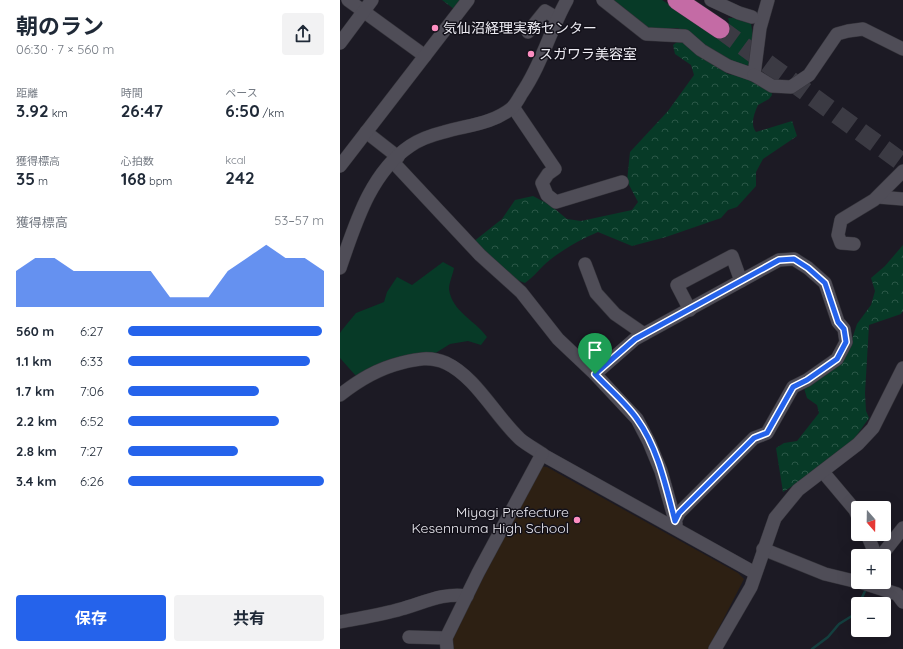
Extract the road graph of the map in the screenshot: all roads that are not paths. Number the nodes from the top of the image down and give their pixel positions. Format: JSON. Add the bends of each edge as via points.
{"nodes":[{"id":1,"x":348,"y":0,"type":"edge"},
{"id":2,"x":372,"y":0,"type":"edge"},
{"id":3,"x":468,"y":0,"type":"edge"},
{"id":4,"x":567,"y":0,"type":"edge"},
{"id":5,"x":603,"y":0,"type":"edge"},
{"id":6,"x":677,"y":0,"type":"edge"},
{"id":7,"x":711,"y":0,"type":"edge"},
{"id":8,"x":768,"y":0,"type":"edge"},
{"id":9,"x":363,"y":12,"type":"junction"},
{"id":10,"x":752,"y":17,"type":"dead end"},
{"id":11,"x":557,"y":18,"type":"junction"},
{"id":12,"x":720,"y":29,"type":"tunnel mouth"},
{"id":13,"x":528,"y":32,"type":"dead end"},
{"id":14,"x":340,"y":42,"type":"edge"},
{"id":15,"x":903,"y":49,"type":"edge"},
{"id":16,"x":425,"y":56,"type":"junction"},
{"id":17,"x":754,"y":75,"type":"junction"},
{"id":18,"x":513,"y":107,"type":"junction"},
{"id":19,"x":366,"y":132,"type":"junction"},
{"id":20,"x":395,"y":159,"type":"junction"},
{"id":21,"x":340,"y":166,"type":"edge"},
{"id":22,"x":903,"y":171,"type":"edge"},
{"id":23,"x":622,"y":182,"type":"dead end"},
{"id":24,"x":878,"y":197,"type":"junction"},
{"id":25,"x":903,"y":199,"type":"edge"},
{"id":26,"x":854,"y":244,"type":"dead end"},
{"id":27,"x":585,"y":264,"type":"dead end"},
{"id":28,"x":340,"y":268,"type":"edge"},
{"id":29,"x":741,"y":282,"type":"junction"},
{"id":30,"x":690,"y":310,"type":"junction"},
{"id":31,"x":644,"y":334,"type":"junction"},
{"id":32,"x":903,"y":368,"type":"edge"},
{"id":33,"x":595,"y":374,"type":"junction"},
{"id":34,"x":340,"y":395,"type":"edge"},
{"id":35,"x":542,"y":454,"type":"junction"},
{"id":36,"x":823,"y":472,"type":"junction"},
{"id":37,"x":851,"y":505,"type":"edge"},
{"id":38,"x":676,"y":525,"type":"junction"},
{"id":39,"x":903,"y":528,"type":"edge"},
{"id":40,"x":763,"y":549,"type":"junction"},
{"id":41,"x":886,"y":549,"type":"edge"},
{"id":42,"x":755,"y":573,"type":"junction"},
{"id":43,"x":851,"y":580,"type":"edge"},
{"id":44,"x":886,"y":589,"type":"edge"},
{"id":45,"x":468,"y":596,"type":"junction"},
{"id":46,"x":902,"y":599,"type":"edge"},
{"id":47,"x":340,"y":622,"type":"edge"},
{"id":48,"x":408,"y":637,"type":"dead end"},
{"id":49,"x":446,"y":643,"type":"edge"},
{"id":50,"x":715,"y":649,"type":"edge"}],
"edges":[{"from":1,"to":9,"type":"street"},
{"from":2,"to":9,"type":"street"},
{"from":3,"to":16,"type":"street"},
{"from":4,"to":11,"type":"street"},
{"from":5,"to":17,"type":"street","via":[[646,34],[685,36],[701,50],[728,66]]},
{"from":6,"to":12,"type":"highway"},
{"from":7,"to":10,"type":"street","via":[[739,14]]},
{"from":8,"to":17,"type":"street","via":[[760,28]]},
{"from":9,"to":14,"type":"street"},
{"from":9,"to":16,"type":"street"},
{"from":11,"to":13,"type":"street","via":[[545,11]]},
{"from":11,"to":18,"type":"street","via":[[530,82]]},
{"from":15,"to":17,"type":"street","via":[[863,29],[848,31],[837,34],[809,75],[791,87],[772,86]]},
{"from":16,"to":19,"type":"street"},
{"from":18,"to":20,"type":"street","via":[[496,119],[424,138]]},
{"from":18,"to":23,"type":"street","via":[[555,169],[542,183],[547,195],[556,202]]},
{"from":19,"to":20,"type":"street"},
{"from":19,"to":21,"type":"street"},
{"from":20,"to":28,"type":"street","via":[[371,191],[353,230]]},
{"from":20,"to":33,"type":"street","via":[[480,255],[521,292],[558,339]]},
{"from":22,"to":24,"type":"street"},
{"from":24,"to":25,"type":"street"},
{"from":24,"to":26,"type":"street","via":[[841,220],[838,235],[841,243]]},
{"from":27,"to":31,"type":"street","via":[[596,293],[615,314]]},
{"from":29,"to":30,"type":"street"},
{"from":29,"to":30,"type":"street","via":[[732,256],[677,284]]},
{"from":29,"to":38,"type":"street","via":[[779,260],[794,259],[825,283],[838,322],[844,329],[846,342],[837,359],[793,387],[767,433],[754,438],[679,513]]},
{"from":30,"to":31,"type":"street"},
{"from":31,"to":33,"type":"street"},
{"from":32,"to":36,"type":"street","via":[[873,428],[858,444]]},
{"from":33,"to":38,"type":"street","via":[[637,419],[650,442]]},
{"from":34,"to":35,"type":"street","via":[[375,371],[393,365],[423,358],[446,363],[466,378],[520,439]]},
{"from":35,"to":38,"type":"street"},
{"from":35,"to":45,"type":"street"},
{"from":36,"to":37,"type":"street"},
{"from":36,"to":40,"type":"street","via":[[798,490],[775,518]]},
{"from":38,"to":42,"type":"street"},
{"from":39,"to":41,"type":"street"},
{"from":40,"to":42,"type":"street"},
{"from":40,"to":43,"type":"street","via":[[825,574]]},
{"from":42,"to":50,"type":"street","via":[[751,587]]},
{"from":44,"to":46,"type":"street"},
{"from":45,"to":47,"type":"street","via":[[457,594],[427,600],[403,609]]},
{"from":45,"to":49,"type":"street"},
{"from":48,"to":49,"type":"street"}]}
